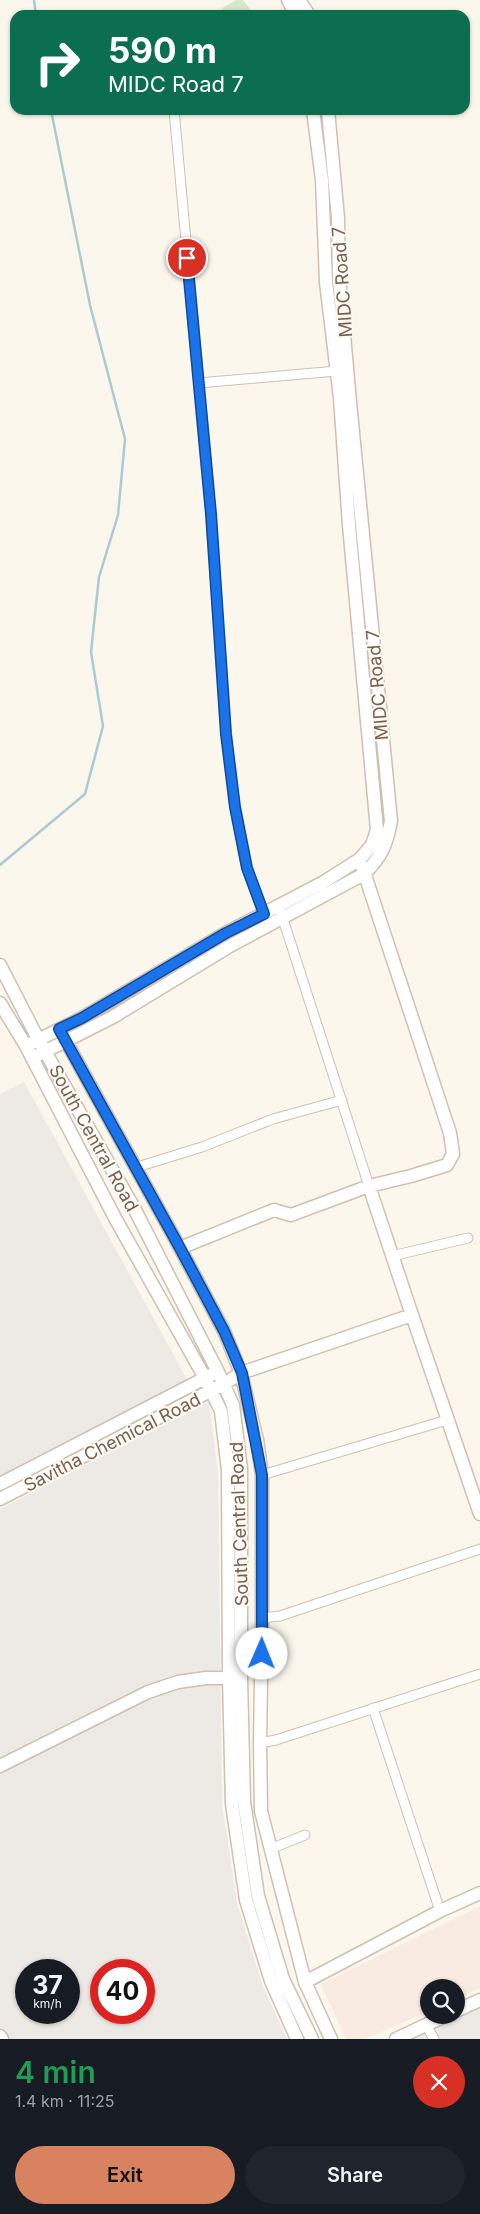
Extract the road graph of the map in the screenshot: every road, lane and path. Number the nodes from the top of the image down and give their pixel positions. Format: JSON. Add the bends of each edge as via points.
{"nodes":[{"id":1,"x":174,"y":115,"type":"edge"},
{"id":2,"x":314,"y":115,"type":"edge"},
{"id":3,"x":328,"y":115,"type":"edge"},
{"id":4,"x":340,"y":278,"type":"junction"},
{"id":5,"x":326,"y":282,"type":"junction"},
{"id":6,"x":337,"y":371,"type":"junction"},
{"id":7,"x":199,"y":383,"type":"junction"},
{"id":8,"x":355,"y":524,"type":"junction"},
{"id":9,"x":378,"y":770,"type":"junction"},
{"id":10,"x":360,"y":859,"type":"junction"},
{"id":11,"x":364,"y":874,"type":"junction"},
{"id":12,"x":280,"y":912,"type":"junction"},
{"id":13,"x":264,"y":914,"type":"junction"},
{"id":14,"x":0,"y":966,"type":"edge"},
{"id":15,"x":0,"y":1003,"type":"edge"},
{"id":16,"x":59,"y":1029,"type":"junction"},
{"id":17,"x":38,"y":1039,"type":"junction"},
{"id":18,"x":66,"y":1041,"type":"junction"},
{"id":19,"x":26,"y":1046,"type":"junction"},
{"id":20,"x":45,"y":1051,"type":"junction"},
{"id":21,"x":32,"y":1058,"type":"junction"},
{"id":22,"x":342,"y":1100,"type":"junction"},
{"id":23,"x":137,"y":1167,"type":"junction"},
{"id":24,"x":369,"y":1186,"type":"junction"},
{"id":25,"x":468,"y":1238,"type":"dead end"},
{"id":26,"x":180,"y":1248,"type":"junction"},
{"id":27,"x":392,"y":1256,"type":"junction"},
{"id":28,"x":412,"y":1314,"type":"junction"},
{"id":29,"x":218,"y":1372,"type":"junction"},
{"id":30,"x":242,"y":1373,"type":"junction"},
{"id":31,"x":206,"y":1378,"type":"junction"},
{"id":32,"x":224,"y":1384,"type":"junction"},
{"id":33,"x":212,"y":1390,"type":"junction"},
{"id":34,"x":447,"y":1420,"type":"junction"},
{"id":35,"x":262,"y":1475,"type":"junction"},
{"id":36,"x":0,"y":1484,"type":"edge"},
{"id":37,"x":0,"y":1499,"type":"edge"},
{"id":38,"x":480,"y":1514,"type":"edge"},
{"id":39,"x":480,"y":1549,"type":"edge"},
{"id":40,"x":262,"y":1618,"type":"junction"},
{"id":41,"x":480,"y":1674,"type":"edge"},
{"id":42,"x":235,"y":1678,"type":"junction"},
{"id":43,"x":373,"y":1708,"type":"junction"},
{"id":44,"x":260,"y":1742,"type":"junction"},
{"id":45,"x":0,"y":1766,"type":"edge"},
{"id":46,"x":305,"y":1835,"type":"dead end"},
{"id":47,"x":270,"y":1849,"type":"junction"},
{"id":48,"x":480,"y":1893,"type":"edge"},
{"id":49,"x":440,"y":1911,"type":"junction"},
{"id":50,"x":305,"y":1982,"type":"junction"},
{"id":51,"x":480,"y":2000,"type":"edge"},
{"id":52,"x":465,"y":2007,"type":"edge"},
{"id":53,"x":426,"y":2025,"type":"joint"},
{"id":54,"x":297,"y":2039,"type":"edge"},
{"id":55,"x":312,"y":2039,"type":"edge"},
{"id":56,"x":331,"y":2039,"type":"edge"},
{"id":57,"x":396,"y":2039,"type":"edge"},
{"id":58,"x":434,"y":2039,"type":"edge"}],
"edges":[{"from":1,"to":7,"type":"street"},
{"from":2,"to":5,"type":"street","name":"MIDC Road 7","via":[[322,180]]},
{"from":3,"to":4,"type":"street","name":"MIDC Road 7"},
{"from":4,"to":5,"type":"street"},
{"from":4,"to":8,"type":"street","name":"MIDC Road 7"},
{"from":5,"to":6,"type":"street","name":"MIDC Road 7"},
{"from":6,"to":7,"type":"street"},
{"from":6,"to":8,"type":"street","name":"MIDC Road 7"},
{"from":7,"to":13,"type":"street","via":[[226,734],[247,868]]},
{"from":8,"to":9,"type":"street","name":"MIDC Road 7"},
{"from":9,"to":10,"type":"street","name":"MIDC Road 7","via":[[377,830],[372,845]]},
{"from":9,"to":11,"type":"street","name":"MIDC Road 7","via":[[391,822],[385,848]]},
{"from":10,"to":11,"type":"street"},
{"from":10,"to":12,"type":"street","name":"MIDC Road 7"},
{"from":11,"to":12,"type":"street","name":"MIDC Road 7"},
{"from":11,"to":24,"type":"street","via":[[450,1132],[453,1154],[447,1165]]},
{"from":12,"to":13,"type":"street","name":"MIDC Road 7"},
{"from":12,"to":18,"type":"street","name":"MIDC Road 7","via":[[113,1018]]},
{"from":12,"to":22,"type":"street"},
{"from":13,"to":16,"type":"street","name":"MIDC Road 7"},
{"from":14,"to":17,"type":"street","name":"South Central Road"},
{"from":15,"to":19,"type":"street","name":"South Central Road"},
{"from":16,"to":17,"type":"street","name":"MIDC Road 7"},
{"from":16,"to":18,"type":"street"},
{"from":17,"to":19,"type":"street","name":"MIDC Road 7"},
{"from":17,"to":20,"type":"street","name":"South Central Road"},
{"from":18,"to":20,"type":"street","name":"MIDC Road 7"},
{"from":18,"to":23,"type":"street"},
{"from":19,"to":21,"type":"street","name":"South Central Road"},
{"from":20,"to":21,"type":"street","name":"MIDC Road 7"},
{"from":20,"to":29,"type":"street","name":"South Central Road","via":[[134,1208]]},
{"from":21,"to":31,"type":"street","name":"South Central Road","via":[[115,1218]]},
{"from":22,"to":23,"type":"street","via":[[273,1119],[202,1147]]},
{"from":22,"to":24,"type":"street"},
{"from":23,"to":26,"type":"street"},
{"from":24,"to":26,"type":"street","via":[[291,1215],[274,1210]]},
{"from":24,"to":27,"type":"street"},
{"from":25,"to":27,"type":"street"},
{"from":26,"to":30,"type":"street","via":[[224,1331]]},
{"from":27,"to":28,"type":"street"},
{"from":28,"to":30,"type":"street","name":"Savitha Chemical Road"},
{"from":28,"to":34,"type":"street"},
{"from":29,"to":31,"type":"street","name":"Savitha Chemical Road"},
{"from":29,"to":32,"type":"street","name":"South Central Road"},
{"from":30,"to":32,"type":"street","name":"Savitha Chemical Road"},
{"from":30,"to":35,"type":"street"},
{"from":31,"to":33,"type":"street","name":"South Central Road"},
{"from":31,"to":36,"type":"street","name":"Savitha Chemical Road"},
{"from":32,"to":33,"type":"street","name":"Savitha Chemical Road"},
{"from":32,"to":42,"type":"street","name":"South Central Road","via":[[232,1405],[241,1470]]},
{"from":33,"to":37,"type":"street","name":"Savitha Chemical Road"},
{"from":33,"to":42,"type":"street","name":"South Central Road","via":[[221,1411],[228,1470]]},
{"from":34,"to":35,"type":"street"},
{"from":34,"to":38,"type":"street"},
{"from":35,"to":40,"type":"street"},
{"from":39,"to":40,"type":"street","via":[[280,1616]]},
{"from":40,"to":44,"type":"street"},
{"from":41,"to":43,"type":"street"},
{"from":42,"to":45,"type":"street","via":[[178,1682],[148,1692]]},
{"from":42,"to":54,"type":"street","name":"South Central Road","via":[[232,1804],[246,1900],[271,1982]]},
{"from":42,"to":55,"type":"street","name":"South Central Road","via":[[244,1801],[258,1896],[283,1979]]},
{"from":43,"to":44,"type":"street","via":[[276,1740]]},
{"from":43,"to":49,"type":"street"},
{"from":44,"to":47,"type":"street","via":[[262,1811]]},
{"from":46,"to":47,"type":"street"},
{"from":47,"to":50,"type":"street"},
{"from":48,"to":49,"type":"street"},
{"from":49,"to":50,"type":"street"},
{"from":50,"to":56,"type":"street"},
{"from":51,"to":52,"type":"street"},
{"from":53,"to":57,"type":"street"},
{"from":53,"to":58,"type":"street"}]}
